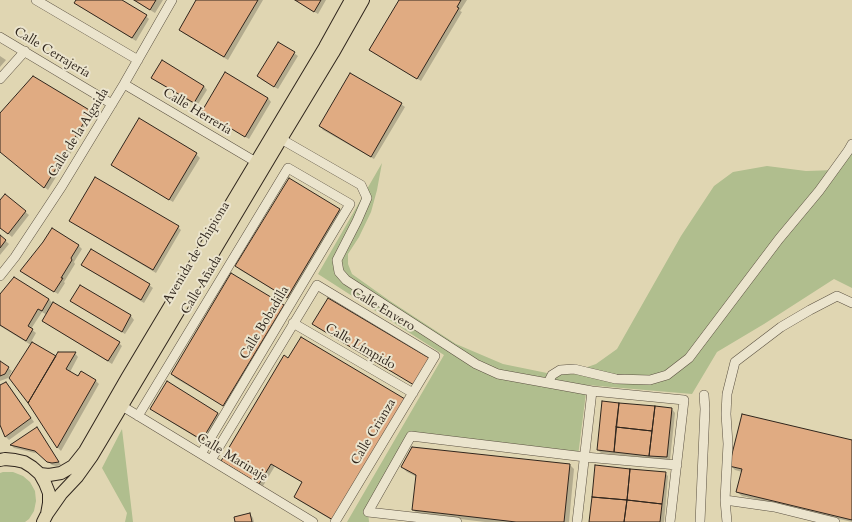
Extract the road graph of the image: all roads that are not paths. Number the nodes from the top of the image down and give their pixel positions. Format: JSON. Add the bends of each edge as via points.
{"nodes":[{"id":1,"x":36,"y":0,"type":"edge"},
{"id":2,"x":172,"y":0,"type":"edge"},
{"id":3,"x":351,"y":0,"type":"edge"},
{"id":4,"x":363,"y":0,"type":"edge"},
{"id":5,"x":0,"y":37,"type":"edge"},
{"id":6,"x":25,"y":51,"type":"junction"},
{"id":7,"x":138,"y":60,"type":"junction"},
{"id":8,"x":0,"y":80,"type":"edge"},
{"id":9,"x":124,"y":84,"type":"junction"},
{"id":10,"x":112,"y":104,"type":"junction"},
{"id":11,"x":281,"y":139,"type":"junction"},
{"id":12,"x":852,"y":144,"type":"edge"},
{"id":13,"x":256,"y":162,"type":"junction"},
{"id":14,"x":288,"y":168,"type":"joint"},
{"id":15,"x":0,"y":276,"type":"edge"},
{"id":16,"x":317,"y":285,"type":"joint"},
{"id":17,"x":852,"y":303,"type":"edge"},
{"id":18,"x":293,"y":323,"type":"junction"},
{"id":19,"x":435,"y":356,"type":"joint"},
{"id":20,"x":548,"y":383,"type":"junction"},
{"id":21,"x":592,"y":391,"type":"junction"},
{"id":22,"x":413,"y":393,"type":"junction"},
{"id":23,"x":704,"y":395,"type":"dead end"},
{"id":24,"x":122,"y":406,"type":"junction"},
{"id":25,"x":138,"y":416,"type":"junction"},
{"id":26,"x":0,"y":453,"type":"edge"},
{"id":27,"x":202,"y":454,"type":"junction"},
{"id":28,"x":585,"y":457,"type":"junction"},
{"id":29,"x":0,"y":460,"type":"edge"},
{"id":30,"x":15,"y":460,"type":"junction"},
{"id":31,"x":211,"y":460,"type":"junction"},
{"id":32,"x":677,"y":465,"type":"junction"},
{"id":33,"x":40,"y":474,"type":"junction"},
{"id":34,"x":725,"y":500,"type":"junction"},
{"id":35,"x":45,"y":518,"type":"edge"},
{"id":36,"x":313,"y":522,"type":"edge"},
{"id":37,"x":335,"y":522,"type":"edge"},
{"id":38,"x":457,"y":522,"type":"edge"},
{"id":39,"x":577,"y":522,"type":"edge"},
{"id":40,"x":670,"y":522,"type":"edge"},
{"id":41,"x":700,"y":522,"type":"edge"},
{"id":42,"x":727,"y":522,"type":"edge"},
{"id":43,"x":835,"y":522,"type":"edge"}],
"edges":[{"from":1,"to":7,"type":"street"},
{"from":2,"to":7,"type":"street","name":"Calle de la Algaida"},
{"from":3,"to":13,"type":"main road","name":"Avenida de Chipiona"},
{"from":4,"to":11,"type":"main road","name":"Avenida de Chipiona"},
{"from":5,"to":6,"type":"street","name":"Calle Cerrajería"},
{"from":6,"to":8,"type":"street"},
{"from":6,"to":10,"type":"street","name":"Calle Cerrajería"},
{"from":7,"to":9,"type":"street","name":"Calle de la Algaida"},
{"from":9,"to":10,"type":"street","name":"Calle de la Algaida"},
{"from":9,"to":13,"type":"street","name":"Calle Herrería"},
{"from":10,"to":15,"type":"street","name":"Calle de la Algaida","via":[[53,199]]},
{"from":11,"to":20,"type":"street","via":[[361,186],[367,198],[337,260],[339,272],[346,280],[476,364],[498,374]]},
{"from":11,"to":24,"type":"main road","name":"Avenida de Chipiona"},
{"from":12,"to":20,"type":"street","via":[[689,358],[667,375],[650,380],[616,378],[574,369],[560,370],[552,375]]},
{"from":13,"to":33,"type":"main road","name":"Avenida de Chipiona","via":[[85,451],[73,466],[61,473]]},
{"from":14,"to":25,"type":"street","name":"Calle Añada"},
{"from":14,"to":27,"type":"street","name":"Calle Bobadilla","via":[[350,204]]},
{"from":16,"to":18,"type":"street","name":"Calle Bobadilla"},
{"from":16,"to":19,"type":"street","name":"Calle Envero"},
{"from":17,"to":34,"type":"street","via":[[837,296],[781,327],[735,362],[727,394]]},
{"from":18,"to":22,"type":"street","name":"Calle Límpido"},
{"from":18,"to":31,"type":"street","name":"Calle Bobadilla"},
{"from":19,"to":22,"type":"street","name":"Calle Crianza"},
{"from":20,"to":21,"type":"street"},
{"from":21,"to":28,"type":"street"},
{"from":21,"to":32,"type":"street","via":[[684,400]]},
{"from":22,"to":37,"type":"street","name":"Calle Crianza"},
{"from":23,"to":41,"type":"street","via":[[706,409]]},
{"from":24,"to":25,"type":"street","name":"Calle Marinaje"},
{"from":24,"to":35,"type":"main road","name":"Avenida de Chipiona","via":[[92,456]]},
{"from":25,"to":27,"type":"street","name":"Calle Marinaje"},
{"from":26,"to":30,"type":"street"},
{"from":27,"to":31,"type":"street","name":"Calle Marinaje"},
{"from":28,"to":32,"type":"street"},
{"from":28,"to":38,"type":"street","via":[[411,436],[368,512]]},
{"from":28,"to":39,"type":"street"},
{"from":29,"to":30,"type":"main road"},
{"from":30,"to":33,"type":"main road","via":[[24,462]]},
{"from":31,"to":36,"type":"street","name":"Calle Marinaje"},
{"from":32,"to":40,"type":"street"},
{"from":33,"to":35,"type":"main road","via":[[49,493]]},
{"from":34,"to":42,"type":"street"},
{"from":34,"to":43,"type":"street","via":[[774,507]]}]}
